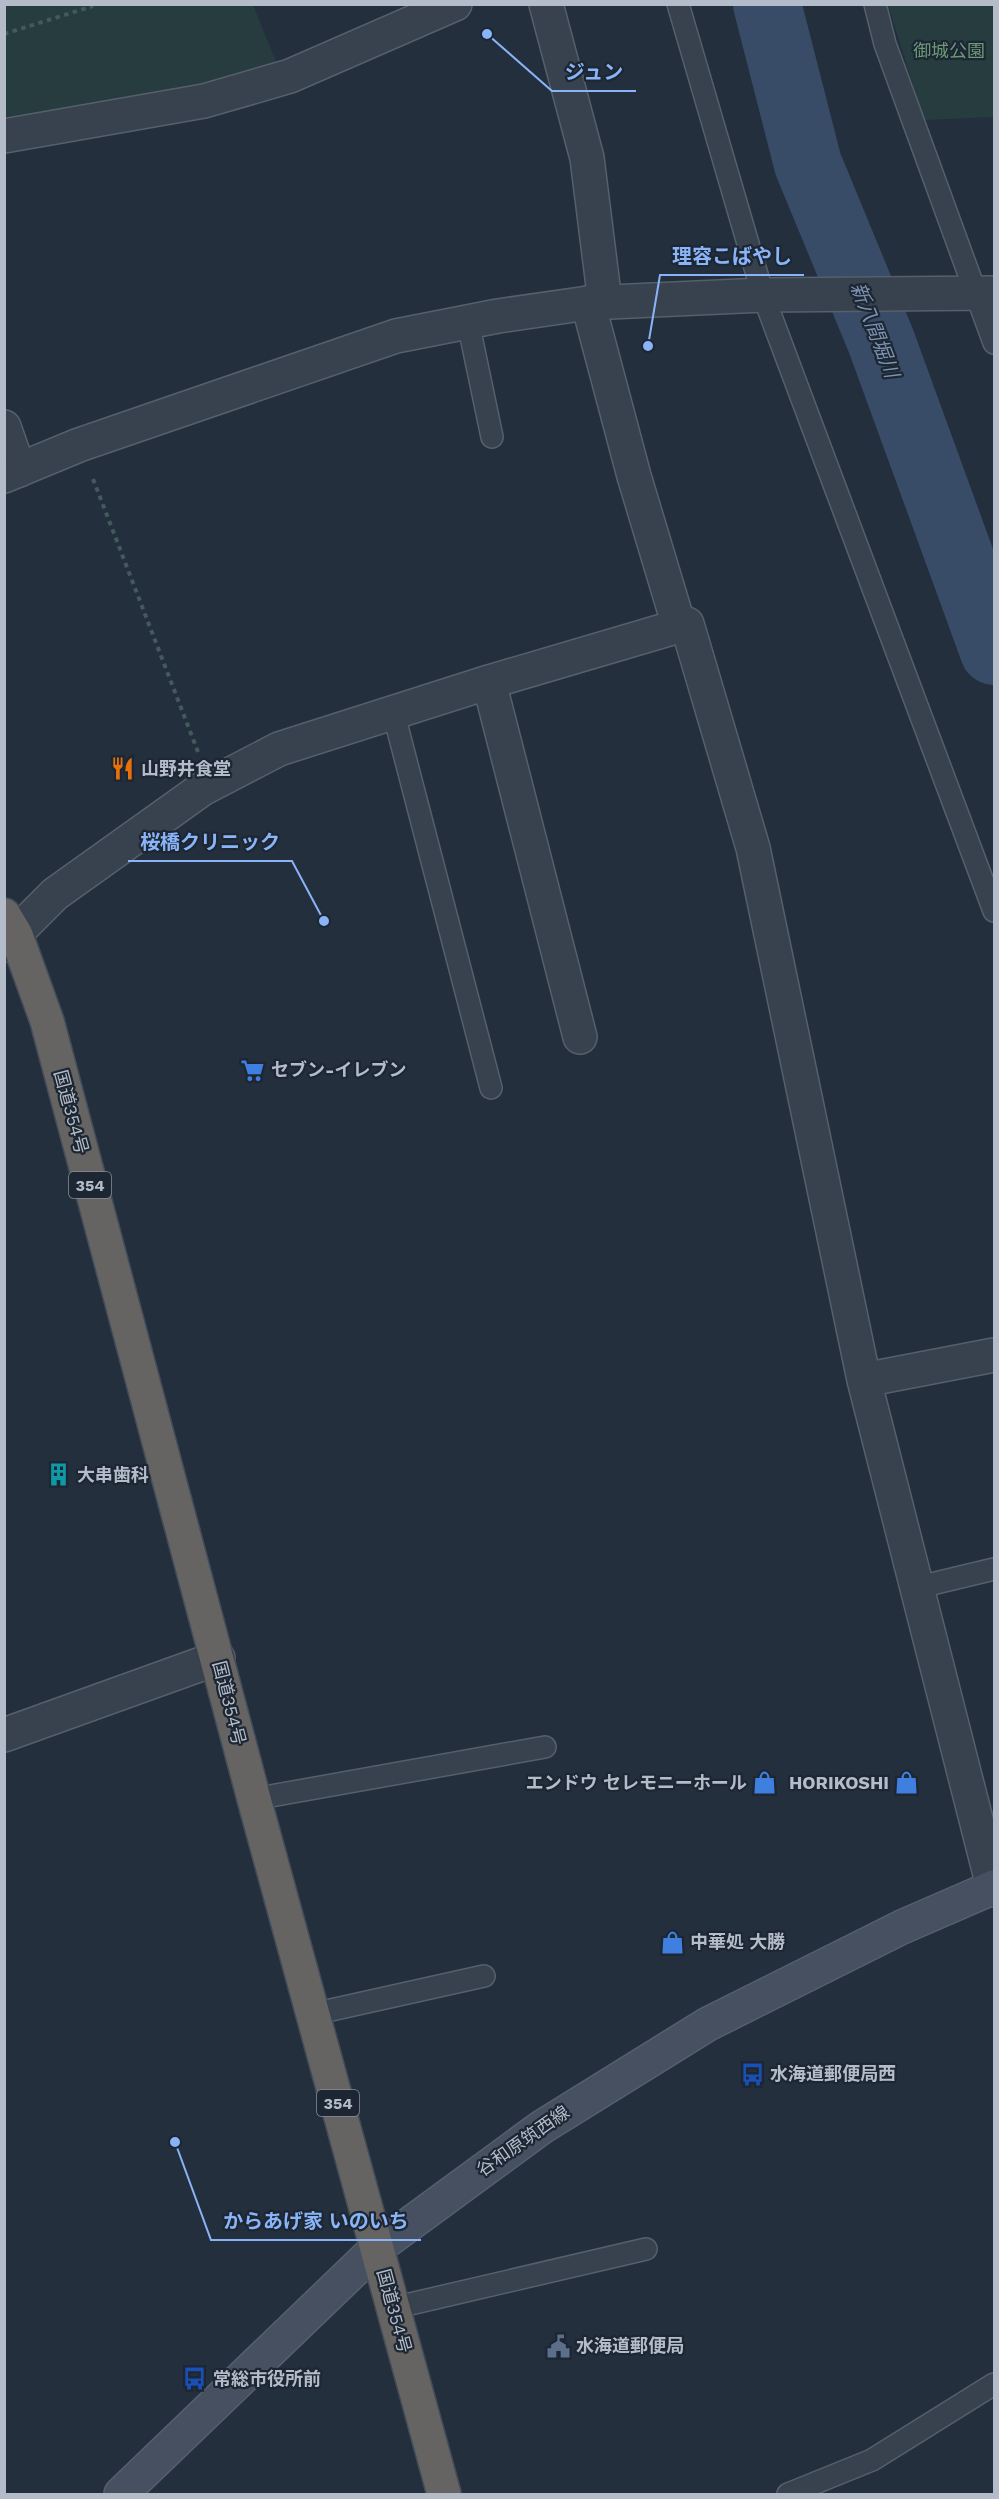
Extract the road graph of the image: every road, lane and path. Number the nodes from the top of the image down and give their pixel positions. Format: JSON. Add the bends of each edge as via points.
{"nodes":[{"id":1,"x":455,"y":4,"type":"edge"},
{"id":2,"x":546,"y":4,"type":"edge"},
{"id":3,"x":678,"y":4,"type":"edge"},
{"id":4,"x":875,"y":4,"type":"edge"},
{"id":5,"x":93,"y":6,"type":"edge"},
{"id":6,"x":4,"y":34,"type":"edge"},
{"id":7,"x":4,"y":136,"type":"edge"},
{"id":8,"x":980,"y":293,"type":"edge"},
{"id":9,"x":769,"y":295,"type":"junction"},
{"id":10,"x":597,"y":302,"type":"junction"},
{"id":11,"x":468,"y":322,"type":"junction"},
{"id":12,"x":994,"y":343,"type":"edge"},
{"id":13,"x":4,"y":428,"type":"edge"},
{"id":14,"x":492,"y":437,"type":"dead end"},
{"id":15,"x":80,"y":445,"type":"junction"},
{"id":16,"x":12,"y":473,"type":"edge"},
{"id":17,"x":680,"y":626,"type":"junction"},
{"id":18,"x":489,"y":682,"type":"junction"},
{"id":19,"x":393,"y":711,"type":"junction"},
{"id":20,"x":211,"y":784,"type":"junction"},
{"id":21,"x":994,"y":911,"type":"edge"},
{"id":22,"x":8,"y":932,"type":"edge"},
{"id":23,"x":580,"y":1037,"type":"dead end"},
{"id":24,"x":491,"y":1088,"type":"dead end"},
{"id":25,"x":994,"y":1355,"type":"edge"},
{"id":26,"x":864,"y":1380,"type":"junction"},
{"id":27,"x":994,"y":1569,"type":"edge"},
{"id":28,"x":915,"y":1588,"type":"junction"},
{"id":29,"x":218,"y":1658,"type":"junction"},
{"id":30,"x":4,"y":1735,"type":"edge"},
{"id":31,"x":545,"y":1748,"type":"dead end"},
{"id":32,"x":254,"y":1799,"type":"junction"},
{"id":33,"x":994,"y":1888,"type":"edge"},
{"id":34,"x":484,"y":1976,"type":"dead end"},
{"id":35,"x":313,"y":2014,"type":"junction"},
{"id":36,"x":377,"y":2248,"type":"junction"},
{"id":37,"x":646,"y":2249,"type":"dead end"},
{"id":38,"x":393,"y":2308,"type":"junction"},
{"id":39,"x":994,"y":2384,"type":"edge"},
{"id":40,"x":121,"y":2494,"type":"edge"},
{"id":41,"x":444,"y":2494,"type":"edge"},
{"id":42,"x":788,"y":2494,"type":"edge"}],
"edges":[{"from":1,"to":7,"type":"street","via":[[290,76],[204,101]]},
{"from":2,"to":10,"type":"street","via":[[587,158]]},
{"from":3,"to":9,"type":"lane"},
{"from":4,"to":8,"type":"lane","via":[[885,44]]},
{"from":5,"to":6,"type":"path"},
{"from":8,"to":9,"type":"street"},
{"from":8,"to":12,"type":"lane"},
{"from":9,"to":10,"type":"street"},
{"from":9,"to":21,"type":"lane"},
{"from":10,"to":11,"type":"street"},
{"from":10,"to":17,"type":"street","via":[[634,476]]},
{"from":11,"to":14,"type":"lane"},
{"from":11,"to":15,"type":"street","via":[[396,336]]},
{"from":13,"to":16,"type":"street"},
{"from":15,"to":16,"type":"street"},
{"from":15,"to":20,"type":"path"},
{"from":17,"to":18,"type":"street"},
{"from":17,"to":26,"type":"street","via":[[687,624],[753,848]]},
{"from":18,"to":19,"type":"street"},
{"from":18,"to":23,"type":"street"},
{"from":19,"to":20,"type":"street","via":[[279,749]]},
{"from":19,"to":24,"type":"lane"},
{"from":20,"to":22,"type":"street","via":[[55,894]]},
{"from":22,"to":29,"type":"highway","name":"国道354号","number":"354","via":[[47,1021]]},
{"from":25,"to":26,"type":"street"},
{"from":26,"to":28,"type":"street"},
{"from":27,"to":28,"type":"lane"},
{"from":28,"to":33,"type":"street"},
{"from":29,"to":30,"type":"street"},
{"from":29,"to":32,"type":"highway","name":"国道354号","number":"354"},
{"from":31,"to":32,"type":"lane"},
{"from":32,"to":35,"type":"highway","name":"国道354号","number":"354"},
{"from":33,"to":36,"type":"main road","name":"谷和原筑西線","via":[[902,1927],[708,2024],[542,2127]]},
{"from":34,"to":35,"type":"lane"},
{"from":35,"to":36,"type":"highway","name":"国道354号","number":"354"},
{"from":36,"to":38,"type":"highway","name":"国道354号","number":"354"},
{"from":36,"to":40,"type":"main road","name":"谷和原筑西線"},
{"from":37,"to":38,"type":"lane"},
{"from":38,"to":41,"type":"highway","name":"国道354号","number":"354"},
{"from":39,"to":42,"type":"lane","via":[[872,2460]]}]}
